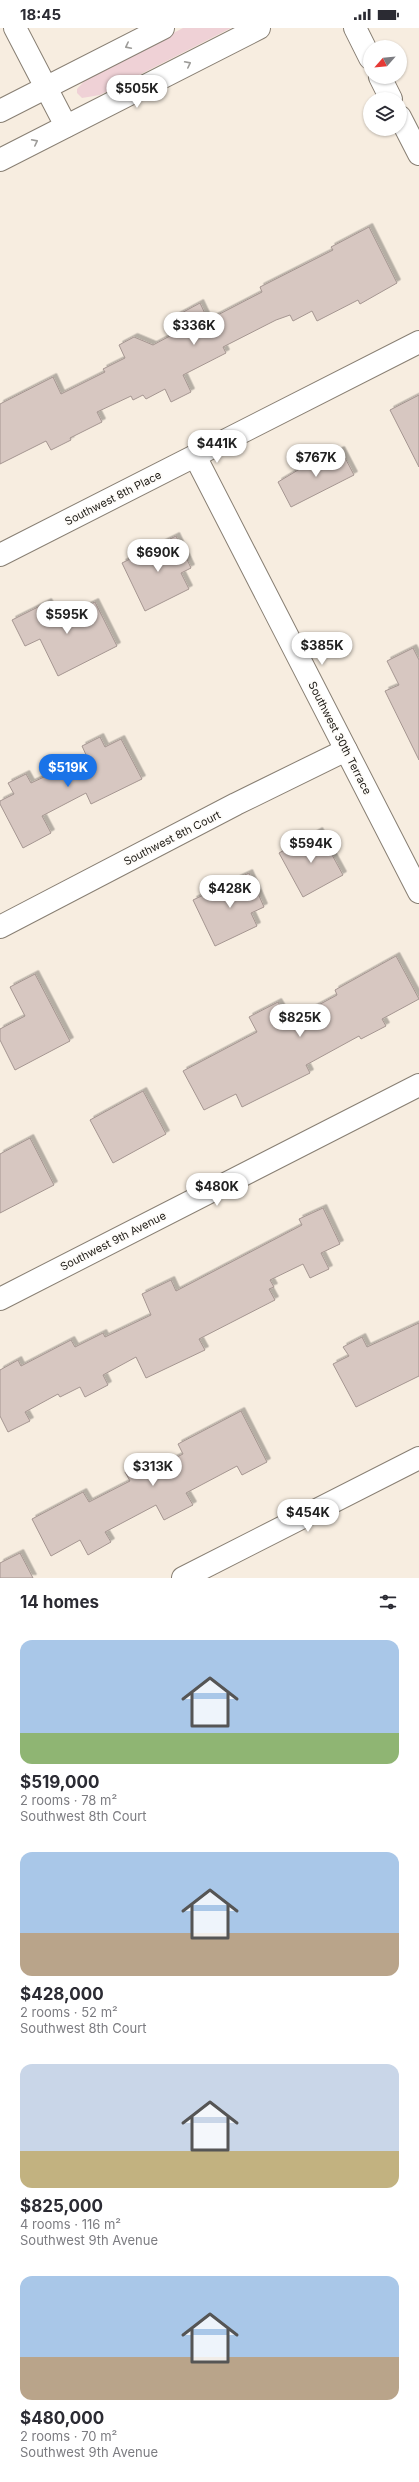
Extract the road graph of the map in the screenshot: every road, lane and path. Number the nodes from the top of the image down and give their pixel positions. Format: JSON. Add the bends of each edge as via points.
{"nodes":[{"id":1,"x":15,"y":28,"type":"edge"},
{"id":2,"x":163,"y":28,"type":"edge"},
{"id":3,"x":259,"y":28,"type":"edge"},
{"id":4,"x":355,"y":28,"type":"edge"},
{"id":5,"x":363,"y":44,"type":"edge"},
{"id":6,"x":47,"y":88,"type":"junction"},
{"id":7,"x":0,"y":111,"type":"edge"},
{"id":8,"x":66,"y":126,"type":"junction"},
{"id":9,"x":407,"y":131,"type":"edge"},
{"id":10,"x":419,"y":154,"type":"edge"},
{"id":11,"x":0,"y":160,"type":"edge"},
{"id":12,"x":419,"y":342,"type":"edge"},
{"id":13,"x":195,"y":456,"type":"junction"},
{"id":14,"x":0,"y":555,"type":"edge"},
{"id":15,"x":346,"y":750,"type":"junction"},
{"id":16,"x":419,"y":892,"type":"edge"},
{"id":17,"x":0,"y":927,"type":"edge"},
{"id":18,"x":419,"y":1085,"type":"edge"},
{"id":19,"x":0,"y":1299,"type":"edge"},
{"id":20,"x":419,"y":1458,"type":"edge"},
{"id":21,"x":183,"y":1578,"type":"edge"}],
"edges":[{"from":1,"to":6,"type":"street"},
{"from":2,"to":6,"type":"street","one_way":true},
{"from":8,"to":3,"type":"street","one_way":true},
{"from":4,"to":5,"type":"street"},
{"from":6,"to":7,"type":"street"},
{"from":6,"to":8,"type":"street"},
{"from":11,"to":8,"type":"street","one_way":true},
{"from":9,"to":10,"type":"street"},
{"from":12,"to":13,"type":"street","name":"Southwest 8th Place"},
{"from":13,"to":14,"type":"street","name":"Southwest 8th Place"},
{"from":13,"to":15,"type":"street","name":"Southwest 30th Terrace"},
{"from":15,"to":16,"type":"street","name":"Southwest 30th Terrace"},
{"from":15,"to":17,"type":"street","name":"Southwest 8th Court","via":[[236,804]]},
{"from":18,"to":19,"type":"street","name":"Southwest 9th Avenue"},
{"from":20,"to":21,"type":"street"}]}
